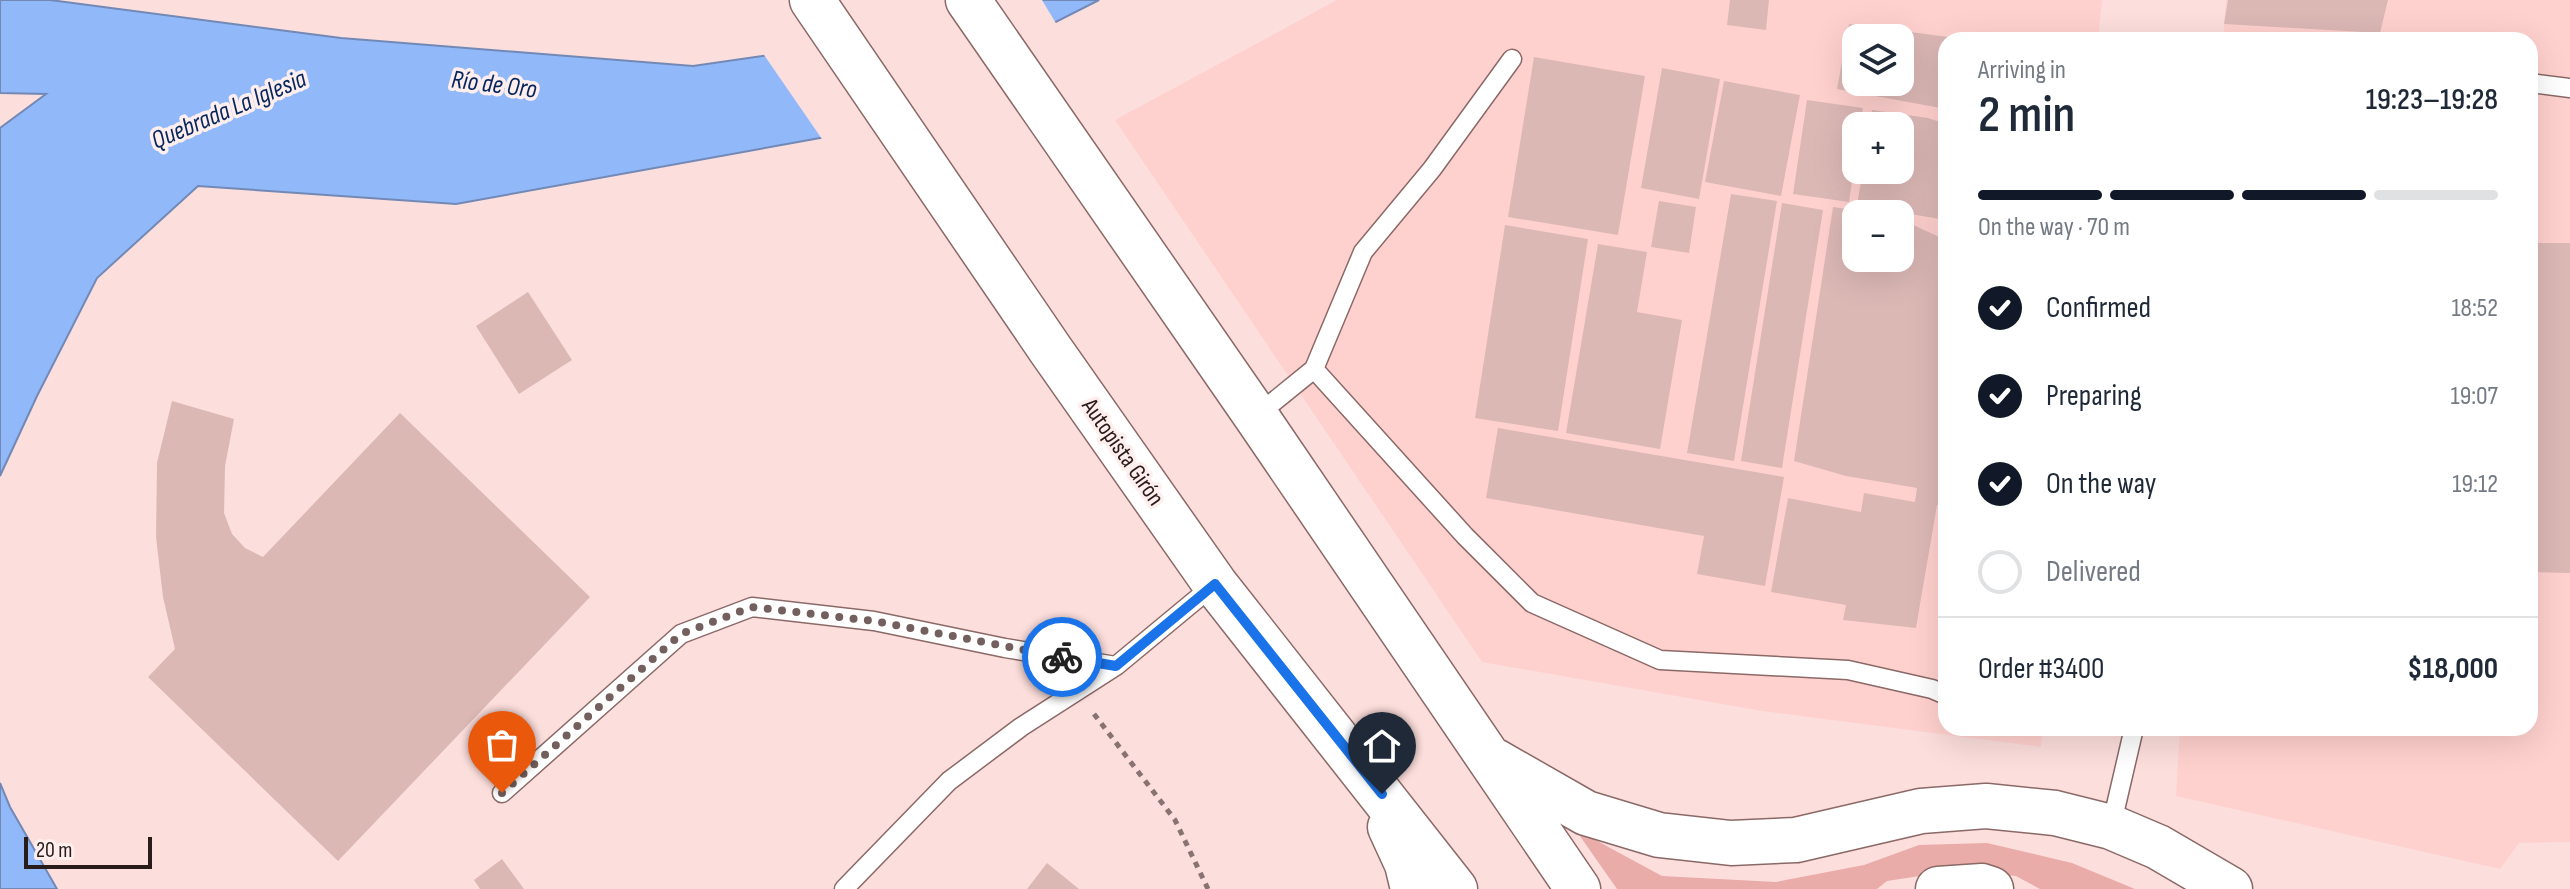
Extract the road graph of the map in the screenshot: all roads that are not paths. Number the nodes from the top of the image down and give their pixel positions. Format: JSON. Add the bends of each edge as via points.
{"nodes":[{"id":1,"x":812,"y":0,"type":"edge"},
{"id":2,"x":968,"y":0,"type":"edge"},
{"id":3,"x":1512,"y":59,"type":"dead end"},
{"id":4,"x":2538,"y":84,"type":"edge"},
{"id":5,"x":2570,"y":88,"type":"edge"},
{"id":6,"x":1314,"y":369,"type":"junction"},
{"id":7,"x":1256,"y":416,"type":"junction"},
{"id":8,"x":1215,"y":584,"type":"junction"},
{"id":9,"x":1116,"y":666,"type":"junction"},
{"id":10,"x":1938,"y":693,"type":"edge"},
{"id":11,"x":2132,"y":736,"type":"edge"},
{"id":12,"x":1486,"y":757,"type":"junction"},
{"id":13,"x":1364,"y":770,"type":"junction"},
{"id":14,"x":502,"y":793,"type":"dead end"},
{"id":15,"x":2111,"y":827,"type":"junction"},
{"id":16,"x":844,"y":889,"type":"edge"},
{"id":17,"x":1413,"y":889,"type":"edge"},
{"id":18,"x":1455,"y":889,"type":"edge"},
{"id":19,"x":1578,"y":889,"type":"edge"},
{"id":20,"x":1938,"y":889,"type":"edge"},
{"id":21,"x":1991,"y":889,"type":"edge"},
{"id":22,"x":2230,"y":889,"type":"edge"}],
"edges":[{"from":1,"to":8,"type":"highway","name":"Autopista Girón"},
{"from":2,"to":7,"type":"highway"},
{"from":3,"to":6,"type":"lane","via":[[1363,252]]},
{"from":4,"to":5,"type":"lane"},
{"from":6,"to":7,"type":"lane"},
{"from":6,"to":10,"type":"lane","via":[[1532,603],[1660,660],[1848,670]]},
{"from":7,"to":12,"type":"highway"},
{"from":8,"to":9,"type":"lane"},
{"from":8,"to":13,"type":"highway","name":"Autopista Girón"},
{"from":9,"to":14,"type":"lane","via":[[874,621],[752,607],[681,634]]},
{"from":9,"to":16,"type":"lane","via":[[949,781]]},
{"from":11,"to":15,"type":"lane"},
{"from":12,"to":15,"type":"highway","via":[[1586,813],[1659,835],[1731,843],[1796,840],[1921,811],[1986,806],[2055,813]]},
{"from":12,"to":19,"type":"highway"},
{"from":13,"to":17,"type":"highway"},
{"from":13,"to":18,"type":"highway","name":"Autopista Girón"},
{"from":15,"to":22,"type":"highway"},
{"from":20,"to":21,"type":"highway"}]}
